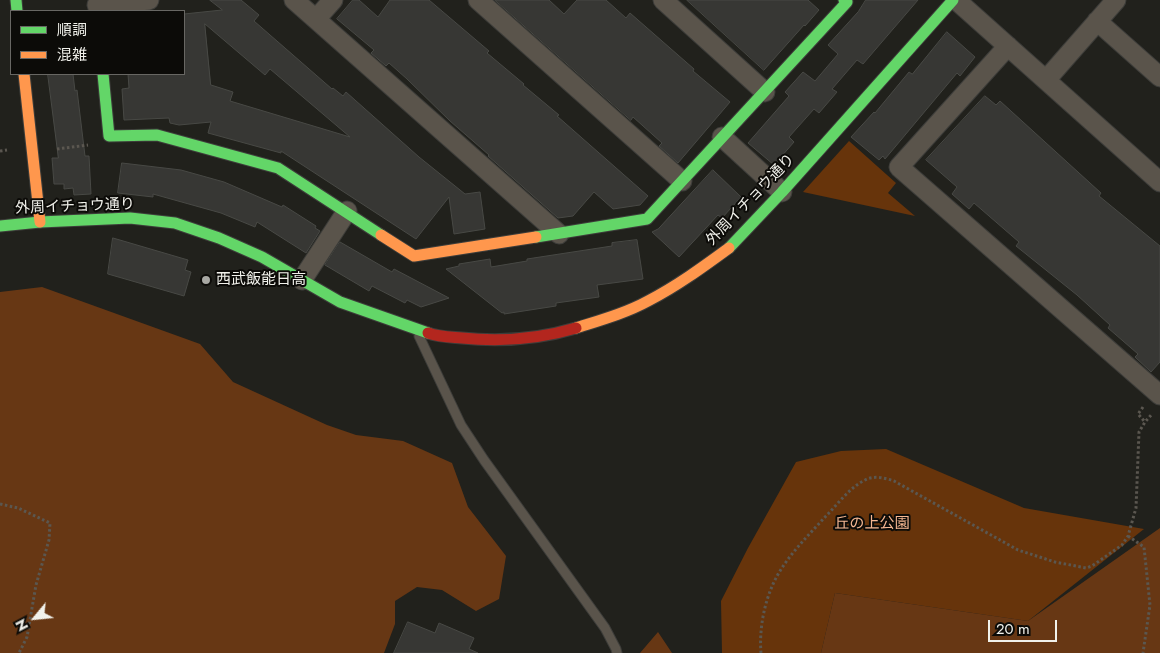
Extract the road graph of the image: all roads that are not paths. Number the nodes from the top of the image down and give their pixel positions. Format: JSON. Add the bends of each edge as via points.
{"nodes":[{"id":1,"x":149,"y":0,"type":"edge"},
{"id":2,"x":294,"y":0,"type":"edge"},
{"id":3,"x":334,"y":0,"type":"edge"},
{"id":4,"x":478,"y":0,"type":"edge"},
{"id":5,"x":663,"y":0,"type":"edge"},
{"id":6,"x":844,"y":0,"type":"edge"},
{"id":7,"x":955,"y":0,"type":"edge"},
{"id":8,"x":1116,"y":0,"type":"edge"},
{"id":9,"x":97,"y":5,"type":"edge"},
{"id":10,"x":316,"y":19,"type":"junction"},
{"id":11,"x":1098,"y":21,"type":"junction"},
{"id":12,"x":1008,"y":46,"type":"junction"},
{"id":13,"x":24,"y":75,"type":"edge"},
{"id":14,"x":103,"y":75,"type":"edge"},
{"id":15,"x":1160,"y":78,"type":"edge"},
{"id":16,"x":1046,"y":80,"type":"junction"},
{"id":17,"x":765,"y":92,"type":"junction"},
{"id":18,"x":722,"y":138,"type":"junction"},
{"id":19,"x":682,"y":181,"type":"junction"},
{"id":20,"x":1160,"y":182,"type":"edge"},
{"id":21,"x":782,"y":192,"type":"junction"},
{"id":22,"x":347,"y":212,"type":"junction"},
{"id":23,"x":40,"y":222,"type":"junction"},
{"id":24,"x":0,"y":226,"type":"edge"},
{"id":25,"x":559,"y":234,"type":"junction"},
{"id":26,"x":302,"y":280,"type":"junction"},
{"id":27,"x":416,"y":329,"type":"junction"},
{"id":28,"x":1158,"y":403,"type":"edge"},
{"id":29,"x":617,"y":653,"type":"edge"}],
"edges":[{"from":1,"to":9,"type":"street"},
{"from":2,"to":10,"type":"street"},
{"from":3,"to":10,"type":"street"},
{"from":4,"to":19,"type":"street"},
{"from":5,"to":17,"type":"street"},
{"from":6,"to":17,"type":"street","via":[[847,2]]},
{"from":7,"to":12,"type":"street"},
{"from":7,"to":21,"type":"street","name":"外周イチョウ通り"},
{"from":8,"to":11,"type":"street"},
{"from":10,"to":25,"type":"street"},
{"from":11,"to":15,"type":"street"},
{"from":11,"to":16,"type":"street"},
{"from":12,"to":16,"type":"street"},
{"from":12,"to":28,"type":"street","via":[[899,166]]},
{"from":13,"to":23,"type":"street"},
{"from":14,"to":22,"type":"street","via":[[109,136],[157,135],[278,168]]},
{"from":16,"to":20,"type":"street"},
{"from":17,"to":18,"type":"street"},
{"from":18,"to":19,"type":"street"},
{"from":18,"to":21,"type":"street"},
{"from":19,"to":25,"type":"street","via":[[647,219]]},
{"from":21,"to":27,"type":"street","name":"外周イチョウ通り","via":[[732,245],[702,268],[648,301],[611,317],[563,332],[525,339],[479,340],[436,336]]},
{"from":22,"to":25,"type":"street","via":[[414,256]]},
{"from":22,"to":26,"type":"street"},
{"from":23,"to":24,"type":"street","name":"外周イチョウ通り"},
{"from":23,"to":26,"type":"street","name":"外周イチョウ通り","via":[[130,218],[175,223],[262,257]]},
{"from":26,"to":27,"type":"street","name":"外周イチョウ通り","via":[[340,302]]},
{"from":27,"to":29,"type":"lane","via":[[461,425],[605,628]]}]}
